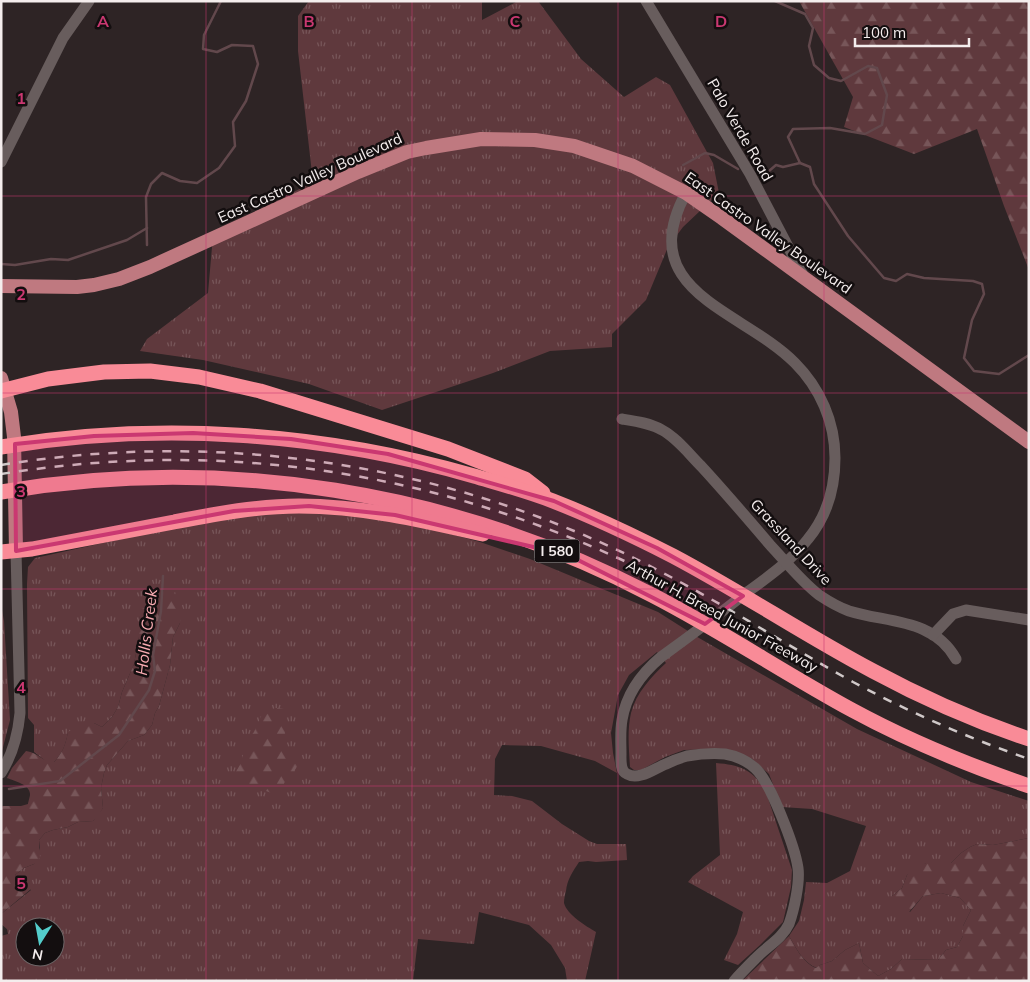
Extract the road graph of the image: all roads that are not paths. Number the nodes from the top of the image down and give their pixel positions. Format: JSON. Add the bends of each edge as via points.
{"nodes":[{"id":1,"x":89,"y":1,"type":"edge"},
{"id":2,"x":646,"y":1,"type":"edge"},
{"id":3,"x":1,"y":162,"type":"edge"},
{"id":4,"x":686,"y":193,"type":"junction"},
{"id":5,"x":804,"y":277,"type":"junction"},
{"id":6,"x":1,"y":286,"type":"edge"},
{"id":7,"x":2,"y":387,"type":"edge"},
{"id":8,"x":622,"y":419,"type":"dead end"},
{"id":9,"x":1029,"y":442,"type":"edge"},
{"id":10,"x":1,"y":447,"type":"edge"},
{"id":11,"x":1,"y":492,"type":"edge"},
{"id":12,"x":554,"y":502,"type":"junction"},
{"id":13,"x":552,"y":549,"type":"junction"},
{"id":14,"x":8,"y":552,"type":"edge"},
{"id":15,"x":786,"y":563,"type":"junction"},
{"id":16,"x":1029,"y":620,"type":"edge"},
{"id":17,"x":933,"y":634,"type":"junction"},
{"id":18,"x":956,"y":659,"type":"dead end"},
{"id":19,"x":1029,"y":739,"type":"edge"},
{"id":20,"x":1,"y":773,"type":"edge"},
{"id":21,"x":1029,"y":786,"type":"edge"},
{"id":22,"x":734,"y":981,"type":"edge"}],
"edges":[{"from":1,"to":3,"type":"street","via":[[63,38]]},
{"from":2,"to":5,"type":"street","name":"Palo Verde Road","via":[[750,174]]},
{"from":4,"to":5,"type":"main road","name":"East Castro Valley Boulevard"},
{"from":4,"to":6,"type":"main road","name":"East Castro Valley Boulevard","via":[[633,166],[574,146],[535,140],[481,139],[407,152],[118,279],[94,285]]},
{"from":4,"to":15,"type":"street","via":[[672,228],[672,250],[689,286],[794,363],[818,393],[826,410],[835,447],[829,502],[814,532]]},
{"from":5,"to":9,"type":"main road","name":"East Castro Valley Boulevard"},
{"from":7,"to":12,"type":"highway","via":[[136,370],[214,380],[260,391],[461,454],[525,479]]},
{"from":7,"to":14,"type":"main road","via":[[13,421],[14,437]]},
{"from":8,"to":15,"type":"street","name":"Grassland Drive","via":[[650,424],[674,439]]},
{"from":10,"to":12,"type":"highway","name":"Arthur H. Breed Junior Freeway","via":[[94,436],[168,433],[291,439],[416,460]]},
{"from":11,"to":13,"type":"highway","name":"Arthur H. Breed Junior Freeway","number":"I 580","via":[[94,480],[170,477],[300,485],[427,509]]},
{"from":12,"to":19,"type":"highway","name":"Arthur H. Breed Junior Freeway","via":[[635,537],[687,564],[896,683],[965,715]]},
{"from":13,"to":14,"type":"highway","via":[[388,514],[297,506],[234,511]]},
{"from":13,"to":21,"type":"highway","name":"Arthur H. Breed Junior Freeway","number":"I 580","via":[[671,605],[883,726]]},
{"from":14,"to":20,"type":"street","via":[[20,713],[15,744]]},
{"from":15,"to":17,"type":"street","name":"Grassland Drive","via":[[817,593],[840,607],[904,622]]},
{"from":15,"to":22,"type":"street","via":[[643,675],[631,693],[622,720],[621,764],[624,773],[633,776],[644,774],[680,759],[724,754],[748,763],[768,785],[798,869],[796,896],[785,931]]},
{"from":16,"to":17,"type":"street","via":[[966,610],[953,614]]},
{"from":17,"to":18,"type":"street","name":"Grassland Drive","via":[[947,645]]}]}
